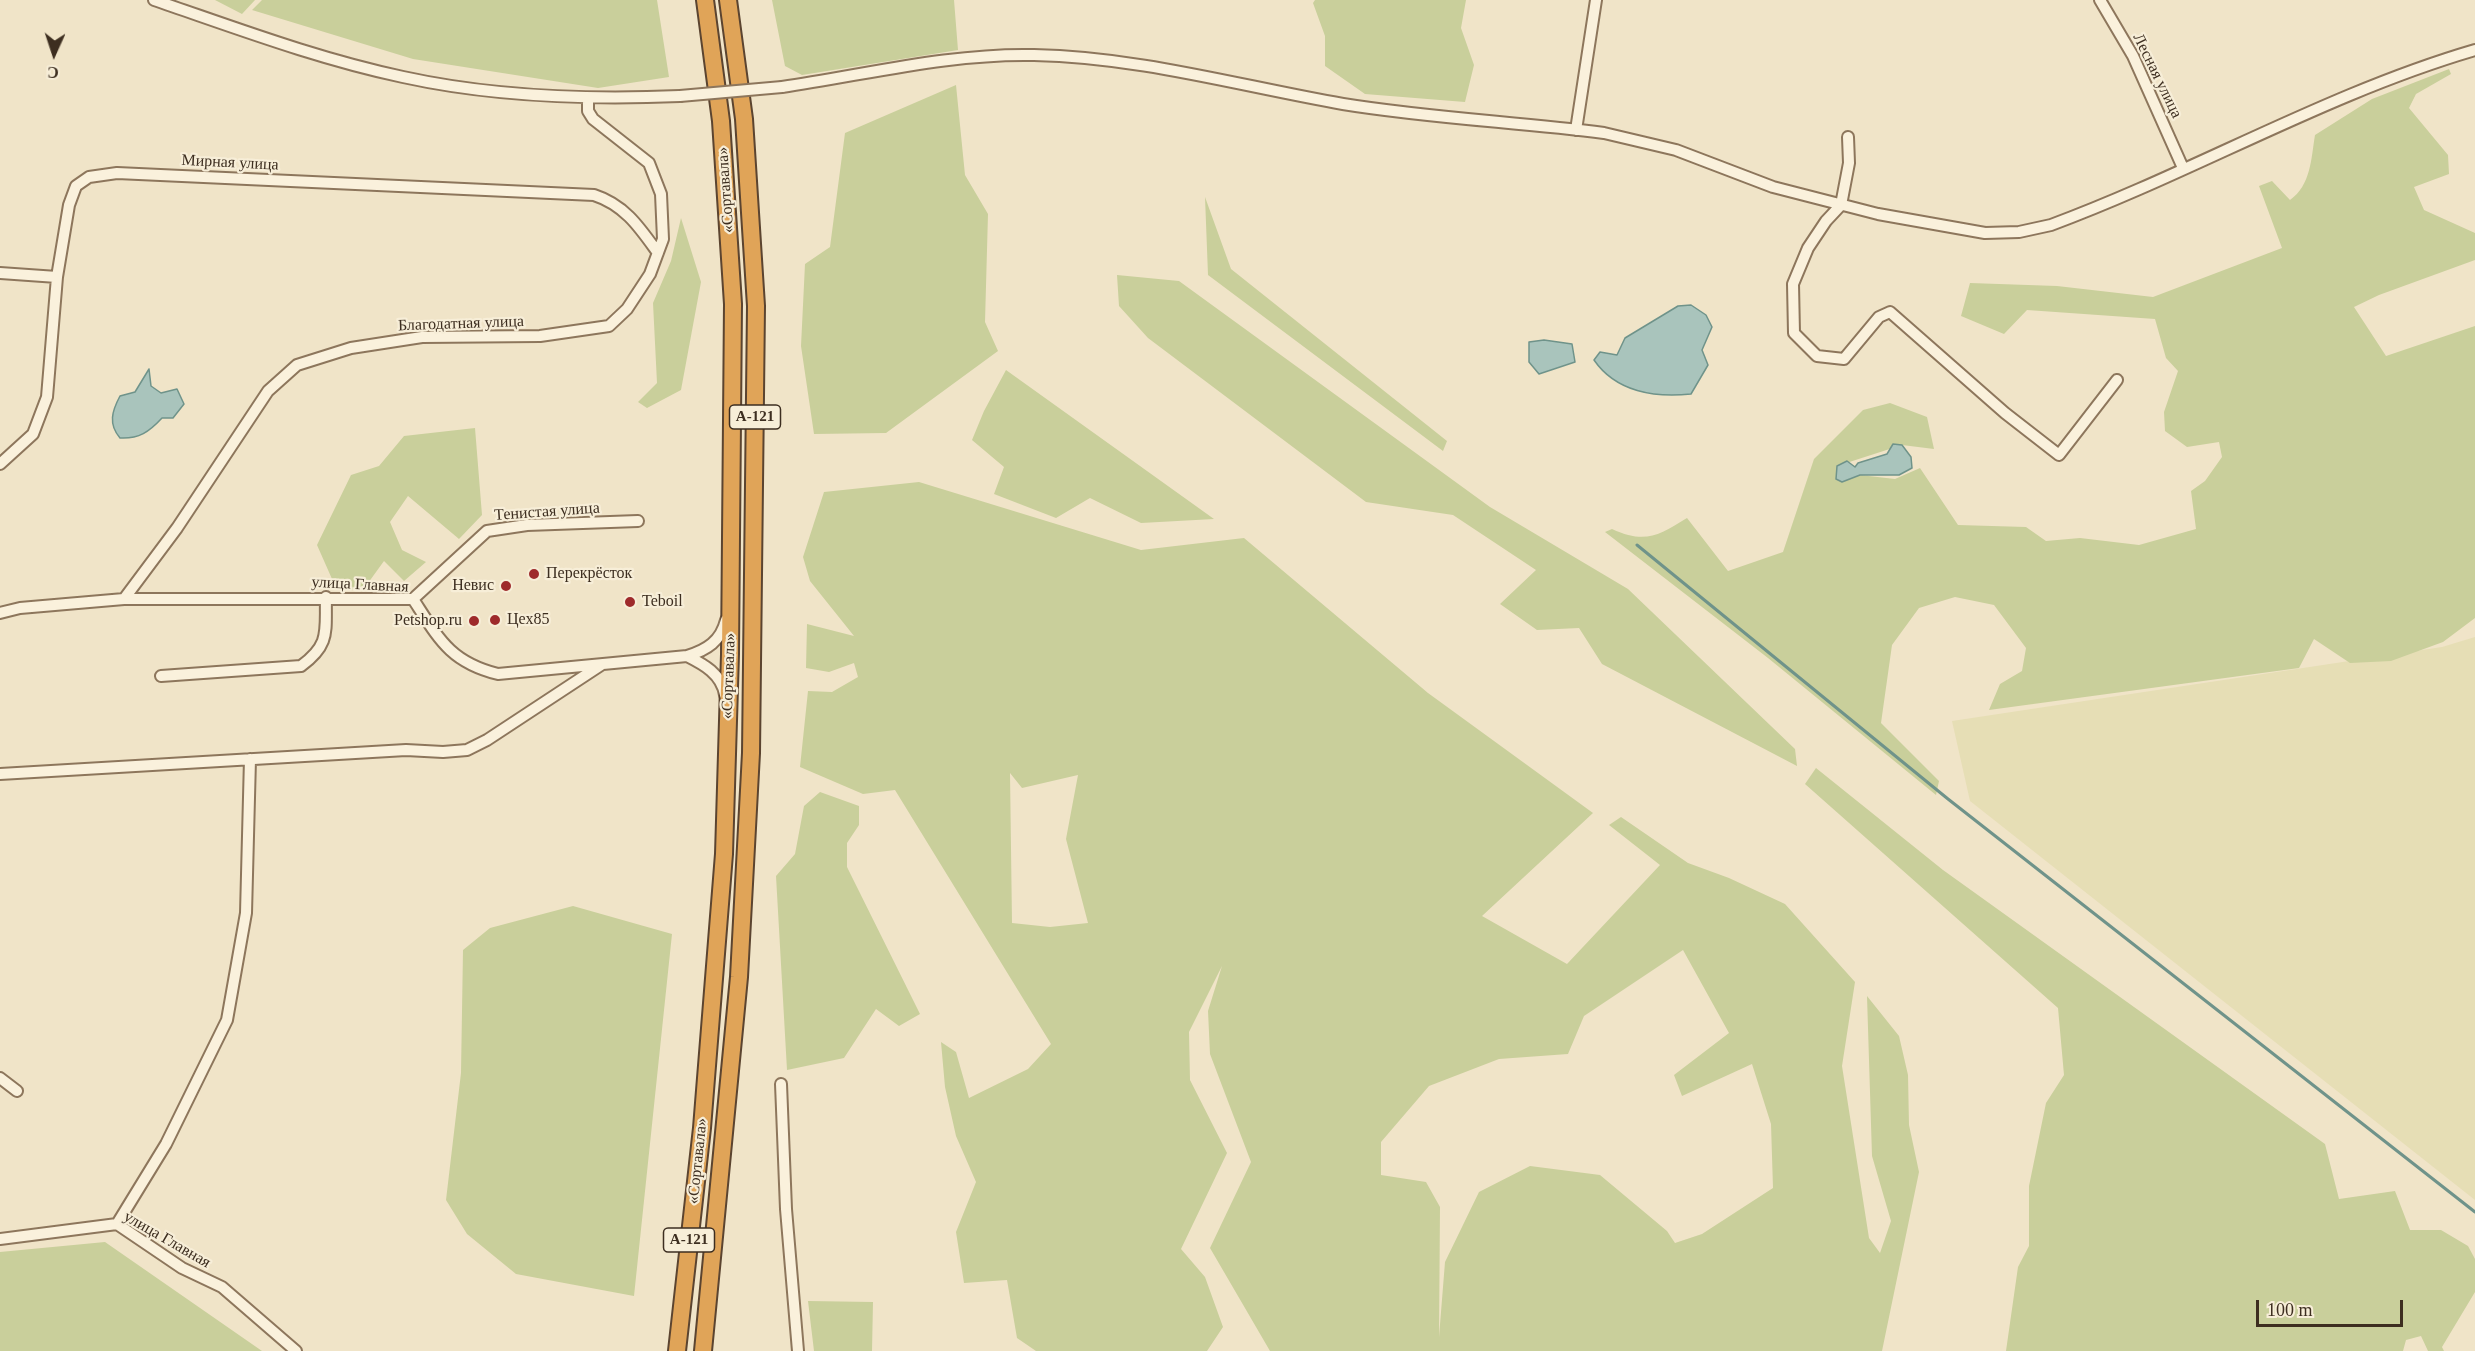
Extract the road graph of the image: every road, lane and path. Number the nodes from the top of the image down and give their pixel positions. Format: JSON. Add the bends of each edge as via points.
{"nodes":[{"id":1,"x":154,"y":0,"type":"edge"},
{"id":2,"x":705,"y":0,"type":"edge"},
{"id":3,"x":728,"y":0,"type":"edge"},
{"id":4,"x":1596,"y":0,"type":"edge"},
{"id":5,"x":2100,"y":0,"type":"edge"},
{"id":6,"x":2475,"y":50,"type":"edge"},
{"id":7,"x":588,"y":98,"type":"junction"},
{"id":8,"x":1576,"y":130,"type":"junction"},
{"id":9,"x":1848,"y":137,"type":"dead end"},
{"id":10,"x":2184,"y":168,"type":"junction"},
{"id":11,"x":1841,"y":205,"type":"junction"},
{"id":12,"x":658,"y":253,"type":"junction"},
{"id":13,"x":0,"y":273,"type":"edge"},
{"id":14,"x":57,"y":277,"type":"junction"},
{"id":15,"x":2117,"y":380,"type":"dead end"},
{"id":16,"x":0,"y":464,"type":"edge"},
{"id":17,"x":638,"y":521,"type":"dead end"},
{"id":18,"x":731,"y":593,"type":"junction"},
{"id":19,"x":326,"y":597,"type":"junction"},
{"id":20,"x":124,"y":599,"type":"junction"},
{"id":21,"x":412,"y":599,"type":"junction"},
{"id":22,"x":0,"y":613,"type":"edge"},
{"id":23,"x":687,"y":656,"type":"junction"},
{"id":24,"x":603,"y":664,"type":"junction"},
{"id":25,"x":161,"y":676,"type":"dead end"},
{"id":26,"x":728,"y":725,"type":"junction"},
{"id":27,"x":250,"y":759,"type":"junction"},
{"id":28,"x":0,"y":774,"type":"edge"},
{"id":29,"x":0,"y":1078,"type":"edge"},
{"id":30,"x":780,"y":1084,"type":"dead end"},
{"id":31,"x":17,"y":1091,"type":"dead end"},
{"id":32,"x":117,"y":1224,"type":"junction"},
{"id":33,"x":0,"y":1239,"type":"edge"},
{"id":34,"x":296,"y":1351,"type":"edge"},
{"id":35,"x":677,"y":1351,"type":"edge"},
{"id":36,"x":703,"y":1351,"type":"edge"},
{"id":37,"x":798,"y":1351,"type":"edge"}],
"edges":[{"from":1,"to":7,"type":"street","via":[[318,55],[403,77],[534,96]]},
{"from":2,"to":18,"type":"highway","name":"«Сортавала»","number":"А-121","via":[[721,121],[733,304]]},
{"from":3,"to":36,"type":"highway","name":"«Сортавала»","number":"А-121","via":[[744,119],[756,306],[751,753],[738,976]]},
{"from":4,"to":8,"type":"street"},
{"from":5,"to":10,"type":"street","name":"Лесная улица","via":[[2133,56]]},
{"from":6,"to":10,"type":"street","via":[[2350,96]]},
{"from":7,"to":8,"type":"street","bridge":true,"via":[[680,96],[782,87],[994,55],[1074,57],[1156,66],[1344,104]]},
{"from":7,"to":12,"type":"street","name":"Благодатная улица","via":[[588,111],[593,119],[649,163],[661,194],[663,239]]},
{"from":8,"to":11,"type":"street","via":[[1641,140],[1773,188]]},
{"from":9,"to":11,"type":"street"},
{"from":10,"to":11,"type":"street","via":[[2078,215],[2019,232],[1949,228]]},
{"from":11,"to":15,"type":"street","via":[[1808,248],[1793,284],[1794,333],[1817,356],[1844,359],[1879,316],[1890,312],[2059,455]]},
{"from":12,"to":14,"type":"street","name":"Мирная улица","via":[[628,214],[612,201],[594,195],[117,173],[89,177],[76,186]]},
{"from":12,"to":20,"type":"street","name":"Благодатная улица","via":[[650,274],[627,309],[609,326],[540,336],[422,337],[351,348],[297,365],[268,391],[177,528]]},
{"from":13,"to":14,"type":"street"},
{"from":14,"to":16,"type":"street","name":"Мирная улица","via":[[47,397],[33,434]]},
{"from":17,"to":21,"type":"street","name":"Тенистая улица","via":[[527,525],[487,531]]},
{"from":18,"to":23,"type":"street","via":[[725,626],[717,640],[704,651]]},
{"from":18,"to":26,"type":"highway","name":"«Сортавала»","number":"А-121"},
{"from":19,"to":20,"type":"street","name":"улица Главная"},
{"from":19,"to":21,"type":"street","name":"улица Главная"},
{"from":19,"to":25,"type":"street","via":[[325,639],[316,654],[301,666]]},
{"from":20,"to":22,"type":"street","name":"улица Главная"},
{"from":21,"to":24,"type":"street","name":"улица Главная","via":[[442,644],[472,668],[498,674]]},
{"from":23,"to":24,"type":"street","name":"улица Главная"},
{"from":23,"to":26,"type":"street","via":[[706,665],[719,679]]},
{"from":24,"to":27,"type":"street","via":[[487,741],[467,750]]},
{"from":26,"to":35,"type":"highway","name":"«Сортавала»","number":"А-121","via":[[724,854],[703,1117]]},
{"from":27,"to":28,"type":"street"},
{"from":27,"to":32,"type":"street","via":[[246,913],[227,1020],[166,1144]]},
{"from":29,"to":31,"type":"street"},
{"from":30,"to":37,"type":"street"},
{"from":32,"to":33,"type":"street","name":"улица Главная"},
{"from":32,"to":34,"type":"street","name":"улица Главная","via":[[182,1268],[222,1287]]}]}
